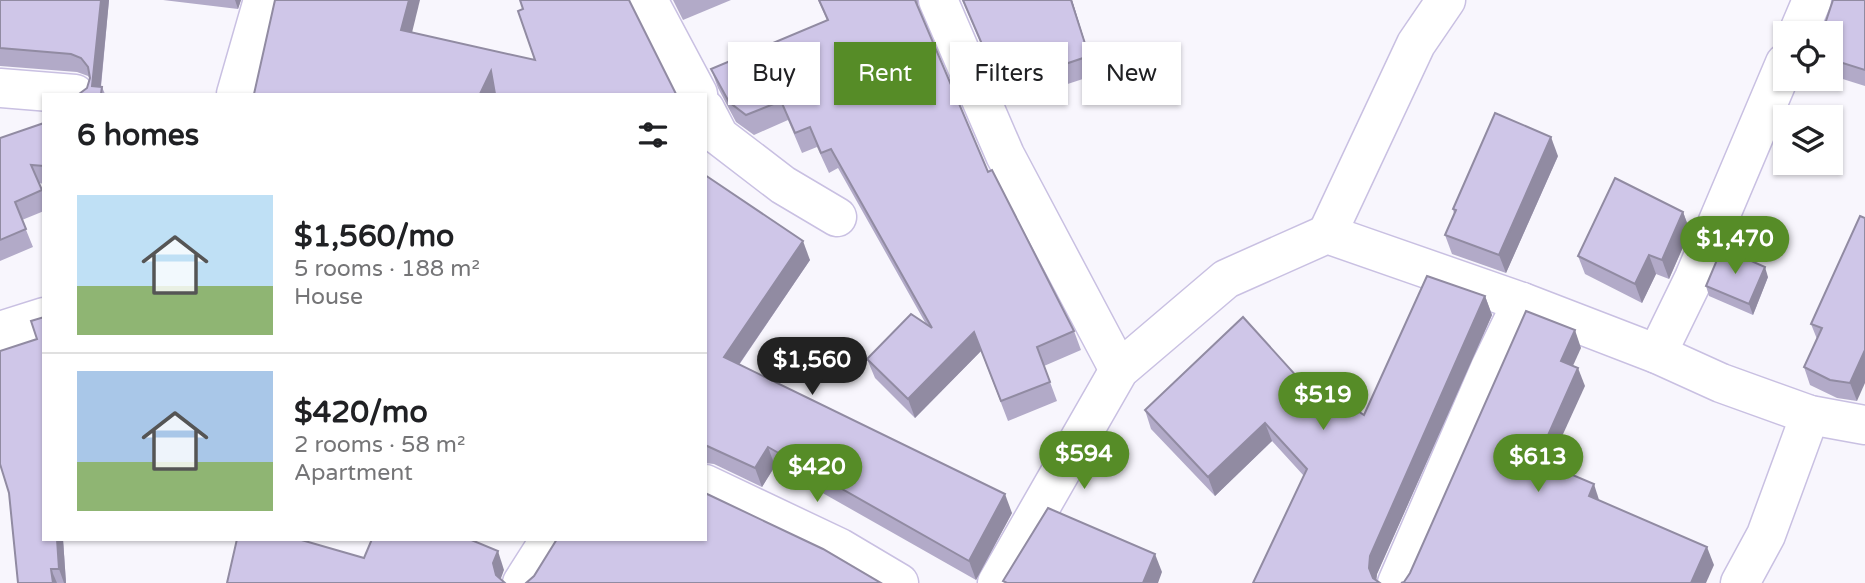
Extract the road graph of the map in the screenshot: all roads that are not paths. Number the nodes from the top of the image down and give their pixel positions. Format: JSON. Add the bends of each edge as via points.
{"nodes":[{"id":1,"x":263,"y":0,"type":"edge"},
{"id":2,"x":648,"y":0,"type":"edge"},
{"id":3,"x":939,"y":0,"type":"edge"},
{"id":4,"x":1446,"y":0,"type":"edge"},
{"id":5,"x":1812,"y":0,"type":"edge"},
{"id":6,"x":1803,"y":21,"type":"edge"},
{"id":7,"x":0,"y":88,"type":"edge"},
{"id":8,"x":1773,"y":91,"type":"edge"},
{"id":9,"x":62,"y":93,"type":"edge"},
{"id":10,"x":236,"y":93,"type":"edge"},
{"id":11,"x":697,"y":93,"type":"edge"},
{"id":12,"x":707,"y":113,"type":"edge"},
{"id":13,"x":838,"y":217,"type":"dead end"},
{"id":14,"x":1327,"y":234,"type":"junction"},
{"id":15,"x":1522,"y":302,"type":"junction"},
{"id":16,"x":42,"y":318,"type":"edge"},
{"id":17,"x":0,"y":331,"type":"edge"},
{"id":18,"x":1657,"y":354,"type":"junction"},
{"id":19,"x":1119,"y":370,"type":"junction"},
{"id":20,"x":1810,"y":415,"type":"junction"},
{"id":21,"x":1865,"y":425,"type":"edge"},
{"id":22,"x":707,"y":485,"type":"edge"},
{"id":23,"x":549,"y":541,"type":"edge"},
{"id":24,"x":522,"y":583,"type":"edge"},
{"id":25,"x":899,"y":583,"type":"edge"},
{"id":26,"x":998,"y":583,"type":"edge"},
{"id":27,"x":1397,"y":583,"type":"edge"},
{"id":28,"x":1740,"y":583,"type":"edge"}],
"edges":[{"from":1,"to":10,"type":"street"},
{"from":2,"to":11,"type":"street"},
{"from":3,"to":19,"type":"street","via":[[1005,155]]},
{"from":4,"to":14,"type":"street","via":[[1416,44]]},
{"from":5,"to":6,"type":"street"},
{"from":7,"to":9,"type":"street"},
{"from":8,"to":18,"type":"street"},
{"from":12,"to":13,"type":"street","via":[[719,136],[783,186]]},
{"from":14,"to":15,"type":"street"},
{"from":14,"to":19,"type":"street","via":[[1226,279]]},
{"from":15,"to":18,"type":"street"},
{"from":15,"to":27,"type":"street"},
{"from":16,"to":17,"type":"street"},
{"from":18,"to":20,"type":"street"},
{"from":19,"to":26,"type":"street"},
{"from":20,"to":21,"type":"street"},
{"from":20,"to":28,"type":"street","via":[[1766,536]]},
{"from":22,"to":25,"type":"street","via":[[827,542]]},
{"from":23,"to":24,"type":"street"}]}
